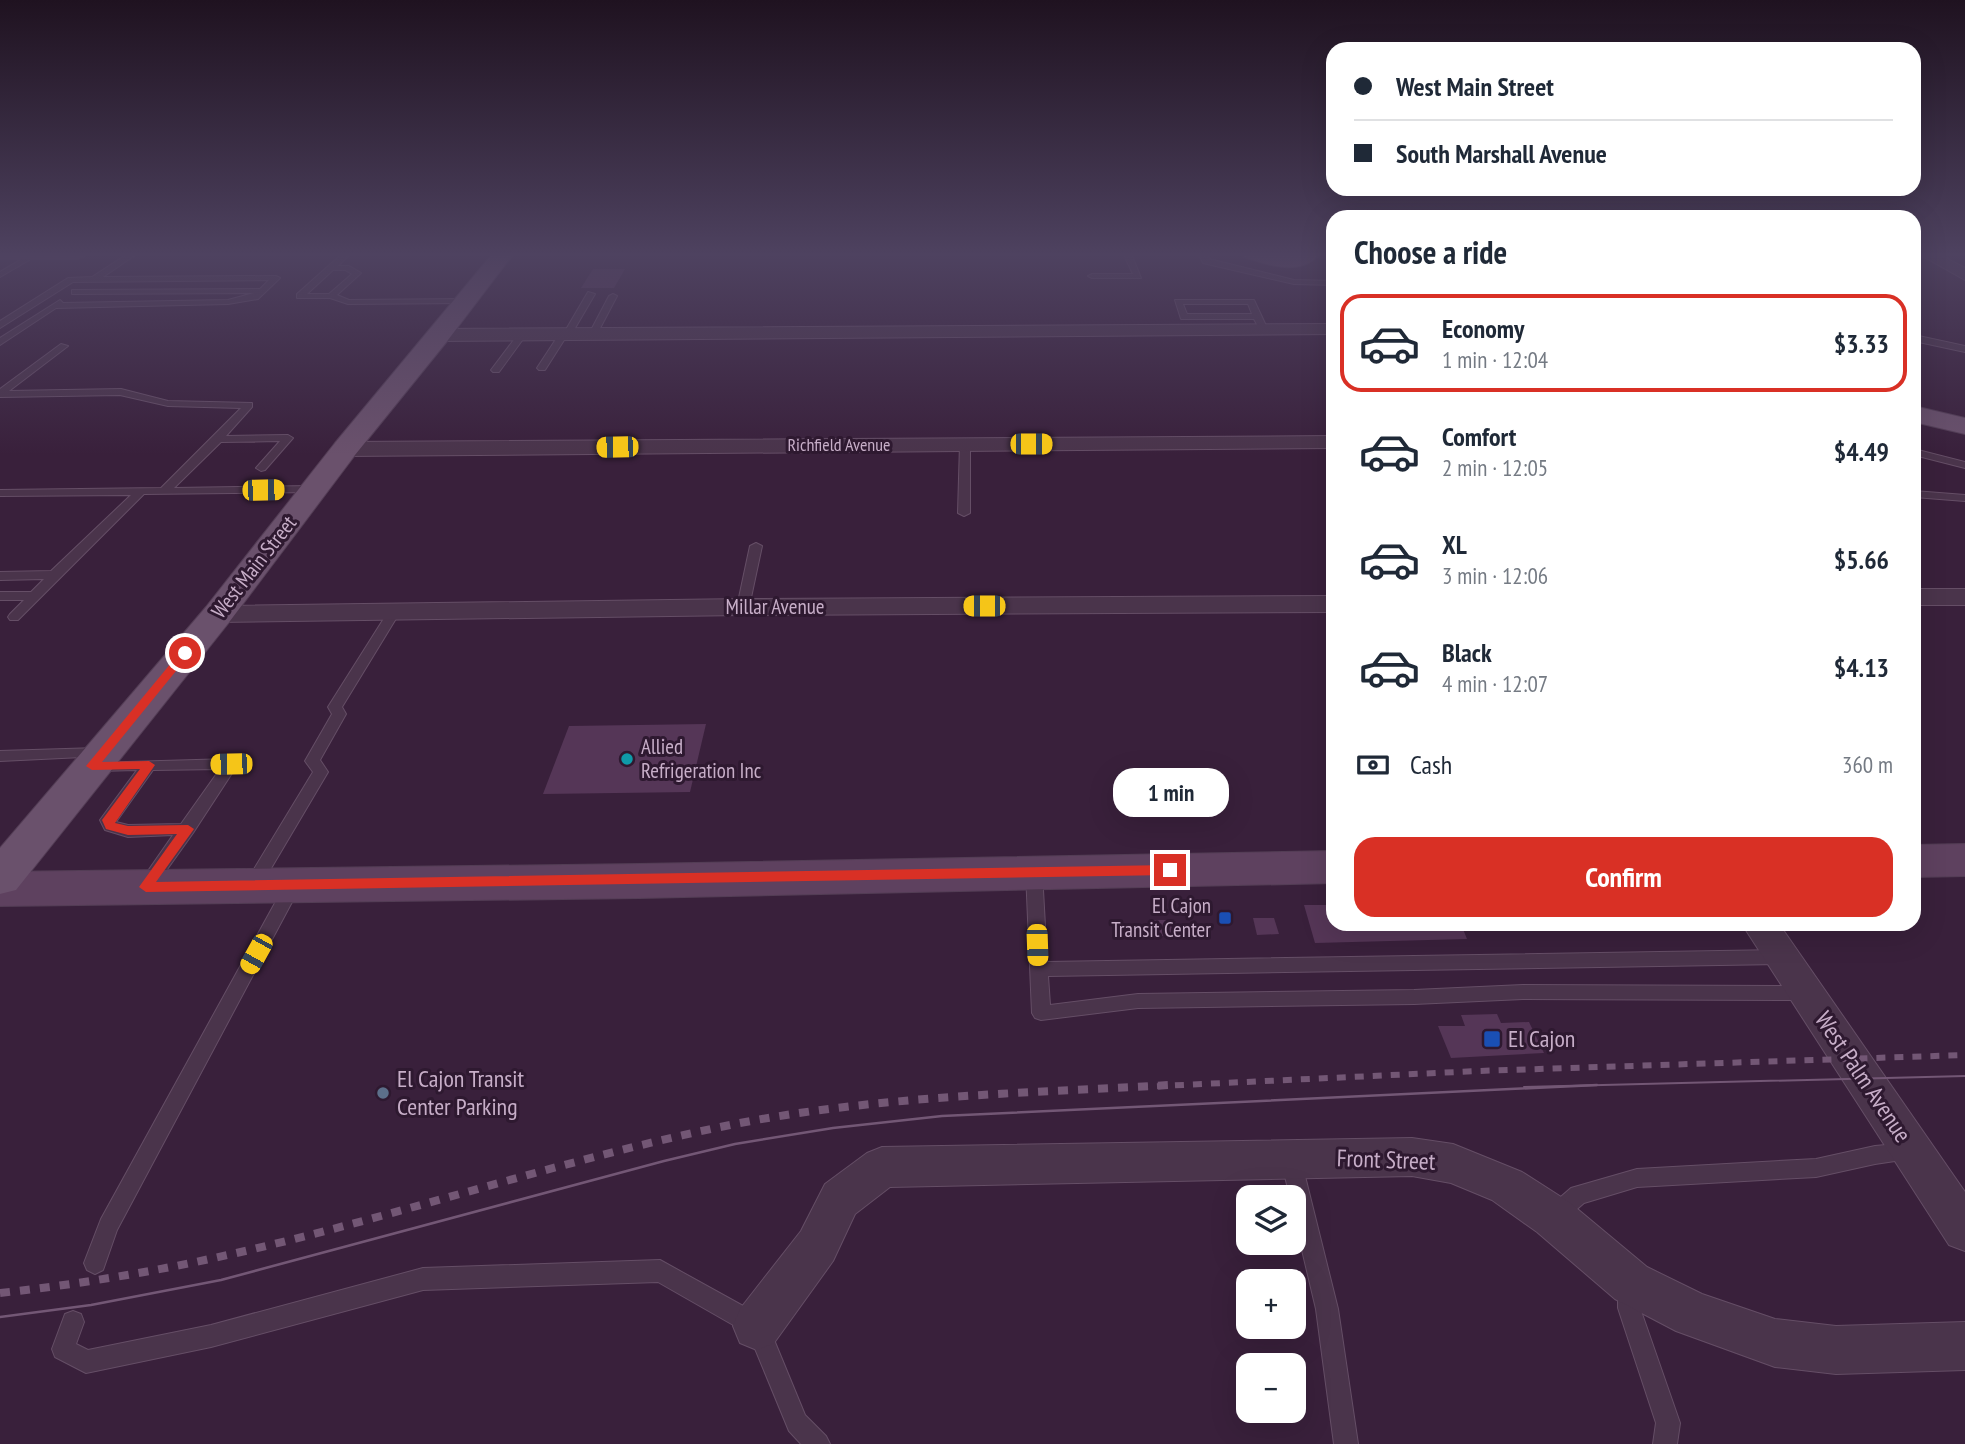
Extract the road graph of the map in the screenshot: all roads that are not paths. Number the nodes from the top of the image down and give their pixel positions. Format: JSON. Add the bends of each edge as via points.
{"nodes":[{"id":1,"x":32,"y":320,"type":"edge"},
{"id":2,"x":452,"y":320,"type":"edge"},
{"id":3,"x":574,"y":320,"type":"edge"},
{"id":4,"x":600,"y":320,"type":"edge"},
{"id":5,"x":1227,"y":320,"type":"edge"},
{"id":6,"x":1261,"y":323,"type":"junction"},
{"id":7,"x":1326,"y":328,"type":"edge"},
{"id":8,"x":0,"y":331,"type":"edge"},
{"id":9,"x":16,"y":331,"type":"junction"},
{"id":10,"x":593,"y":334,"type":"junction"},
{"id":11,"x":440,"y":335,"type":"junction"},
{"id":12,"x":522,"y":335,"type":"junction"},
{"id":13,"x":565,"y":335,"type":"junction"},
{"id":14,"x":1921,"y":340,"type":"edge"},
{"id":15,"x":0,"y":342,"type":"edge"},
{"id":16,"x":64,"y":346,"type":"dead end"},
{"id":17,"x":1965,"y":349,"type":"edge"},
{"id":18,"x":542,"y":368,"type":"dead end"},
{"id":19,"x":496,"y":370,"type":"dead end"},
{"id":20,"x":0,"y":393,"type":"edge"},
{"id":21,"x":1921,"y":397,"type":"edge"},
{"id":22,"x":1965,"y":406,"type":"edge"},
{"id":23,"x":1921,"y":416,"type":"edge"},
{"id":24,"x":1965,"y":426,"type":"edge"},
{"id":25,"x":218,"y":439,"type":"junction"},
{"id":26,"x":1326,"y":442,"type":"edge"},
{"id":27,"x":965,"y":444,"type":"junction"},
{"id":28,"x":345,"y":449,"type":"junction"},
{"id":29,"x":1921,"y":454,"type":"edge"},
{"id":30,"x":1965,"y":465,"type":"edge"},
{"id":31,"x":261,"y":468,"type":"dead end"},
{"id":32,"x":314,"y":489,"type":"junction"},
{"id":33,"x":141,"y":491,"type":"junction"},
{"id":34,"x":164,"y":491,"type":"junction"},
{"id":35,"x":0,"y":493,"type":"edge"},
{"id":36,"x":1921,"y":495,"type":"edge"},
{"id":37,"x":1965,"y":498,"type":"edge"},
{"id":38,"x":964,"y":513,"type":"dead end"},
{"id":39,"x":756,"y":546,"type":"dead end"},
{"id":40,"x":54,"y":575,"type":"junction"},
{"id":41,"x":0,"y":576,"type":"edge"},
{"id":42,"x":0,"y":596,"type":"edge"},
{"id":43,"x":34,"y":596,"type":"junction"},
{"id":44,"x":1921,"y":597,"type":"edge"},
{"id":45,"x":1965,"y":597,"type":"edge"},
{"id":46,"x":1326,"y":604,"type":"edge"},
{"id":47,"x":743,"y":607,"type":"junction"},
{"id":48,"x":394,"y":612,"type":"junction"},
{"id":49,"x":218,"y":614,"type":"junction"},
{"id":50,"x":14,"y":617,"type":"dead end"},
{"id":51,"x":0,"y":756,"type":"edge"},
{"id":52,"x":98,"y":759,"type":"junction"},
{"id":53,"x":149,"y":765,"type":"junction"},
{"id":54,"x":188,"y":829,"type":"junction"},
{"id":55,"x":1965,"y":860,"type":"edge"},
{"id":56,"x":1921,"y":861,"type":"edge"},
{"id":57,"x":1326,"y":867,"type":"edge"},
{"id":58,"x":1034,"y":872,"type":"junction"},
{"id":59,"x":0,"y":878,"type":"edge"},
{"id":60,"x":272,"y":886,"type":"junction"},
{"id":61,"x":146,"y":887,"type":"junction"},
{"id":62,"x":0,"y":889,"type":"edge"},
{"id":63,"x":1771,"y":940,"type":"edge"},
{"id":64,"x":1038,"y":969,"type":"junction"},
{"id":65,"x":1805,"y":993,"type":"junction"},
{"id":66,"x":1913,"y":1152,"type":"junction"},
{"id":67,"x":1291,"y":1158,"type":"junction"},
{"id":68,"x":1553,"y":1217,"type":"junction"},
{"id":69,"x":1965,"y":1230,"type":"edge"},
{"id":70,"x":95,"y":1263,"type":"dead end"},
{"id":71,"x":1631,"y":1283,"type":"junction"},
{"id":72,"x":73,"y":1322,"type":"dead end"},
{"id":73,"x":757,"y":1326,"type":"junction"},
{"id":74,"x":1965,"y":1346,"type":"edge"},
{"id":75,"x":818,"y":1444,"type":"edge"},
{"id":76,"x":1346,"y":1444,"type":"edge"},
{"id":77,"x":1665,"y":1444,"type":"edge"}],
"edges":[{"from":1,"to":9,"type":"lane"},
{"from":2,"to":11,"type":"main road","name":"West Main Street"},
{"from":3,"to":13,"type":"lane"},
{"from":4,"to":10,"type":"lane"},
{"from":5,"to":6,"type":"lane"},
{"from":6,"to":7,"type":"street"},
{"from":6,"to":10,"type":"street"},
{"from":8,"to":9,"type":"lane"},
{"from":9,"to":15,"type":"lane"},
{"from":10,"to":13,"type":"street"},
{"from":11,"to":12,"type":"street"},
{"from":11,"to":28,"type":"main road","name":"West Main Street"},
{"from":12,"to":13,"type":"street"},
{"from":12,"to":19,"type":"lane"},
{"from":13,"to":18,"type":"lane"},
{"from":14,"to":17,"type":"lane"},
{"from":16,"to":20,"type":"lane"},
{"from":20,"to":25,"type":"lane","via":[[121,392],[195,406],[249,405]]},
{"from":21,"to":22,"type":"main road"},
{"from":23,"to":24,"type":"main road"},
{"from":25,"to":31,"type":"lane","via":[[288,438]]},
{"from":25,"to":34,"type":"lane"},
{"from":26,"to":27,"type":"street","name":"Richfield Avenue"},
{"from":27,"to":28,"type":"street","name":"Richfield Avenue"},
{"from":27,"to":38,"type":"lane"},
{"from":28,"to":32,"type":"main road","name":"West Main Street"},
{"from":29,"to":30,"type":"lane"},
{"from":32,"to":34,"type":"lane"},
{"from":32,"to":49,"type":"main road","name":"West Main Street"},
{"from":33,"to":34,"type":"lane"},
{"from":33,"to":35,"type":"lane"},
{"from":33,"to":40,"type":"lane"},
{"from":36,"to":37,"type":"lane"},
{"from":39,"to":47,"type":"lane"},
{"from":40,"to":41,"type":"lane"},
{"from":40,"to":43,"type":"lane"},
{"from":42,"to":43,"type":"lane"},
{"from":43,"to":50,"type":"lane"},
{"from":44,"to":45,"type":"street"},
{"from":46,"to":47,"type":"street","name":"Millar Avenue"},
{"from":47,"to":48,"type":"street","name":"Millar Avenue"},
{"from":48,"to":49,"type":"street","name":"Millar Avenue"},
{"from":48,"to":60,"type":"lane","via":[[335,707],[340,714],[312,761],[321,772]]},
{"from":49,"to":52,"type":"main road","name":"West Main Street"},
{"from":51,"to":52,"type":"lane"},
{"from":52,"to":53,"type":"lane"},
{"from":52,"to":59,"type":"main road","name":"West Main Street"},
{"from":53,"to":54,"type":"lane","via":[[108,820],[110,826],[128,831]]},
{"from":53,"to":54,"type":"lane","via":[[231,764]]},
{"from":54,"to":61,"type":"lane"},
{"from":55,"to":56,"type":"main road"},
{"from":57,"to":58,"type":"main road"},
{"from":58,"to":60,"type":"main road"},
{"from":58,"to":64,"type":"lane"},
{"from":60,"to":61,"type":"main road"},
{"from":60,"to":70,"type":"lane","via":[[108,1226]]},
{"from":61,"to":62,"type":"main road"},
{"from":63,"to":64,"type":"lane"},
{"from":63,"to":65,"type":"street","name":"West Palm Avenue"},
{"from":64,"to":65,"type":"lane","via":[[1041,1013],[1138,1001],[1523,992]]},
{"from":65,"to":66,"type":"street","name":"West Palm Avenue"},
{"from":66,"to":68,"type":"lane","via":[[1816,1168],[1637,1178],[1578,1195]]},
{"from":66,"to":69,"type":"street","name":"West Palm Avenue"},
{"from":67,"to":68,"type":"street","name":"Front Street","via":[[1412,1157],[1453,1164],[1507,1186]]},
{"from":67,"to":73,"type":"street","name":"Front Street","via":[[882,1167],[841,1199],[817,1246]]},
{"from":67,"to":76,"type":"lane","via":[[1326,1308]]},
{"from":68,"to":71,"type":"street","name":"Front Street"},
{"from":71,"to":74,"type":"street","name":"Front Street","via":[[1693,1314],[1775,1343],[1836,1350]]},
{"from":71,"to":77,"type":"lane","via":[[1629,1308],[1668,1423]]},
{"from":72,"to":73,"type":"lane","via":[[63,1349],[86,1362],[211,1336],[423,1279],[660,1272]]},
{"from":73,"to":75,"type":"lane","via":[[797,1423]]}]}
